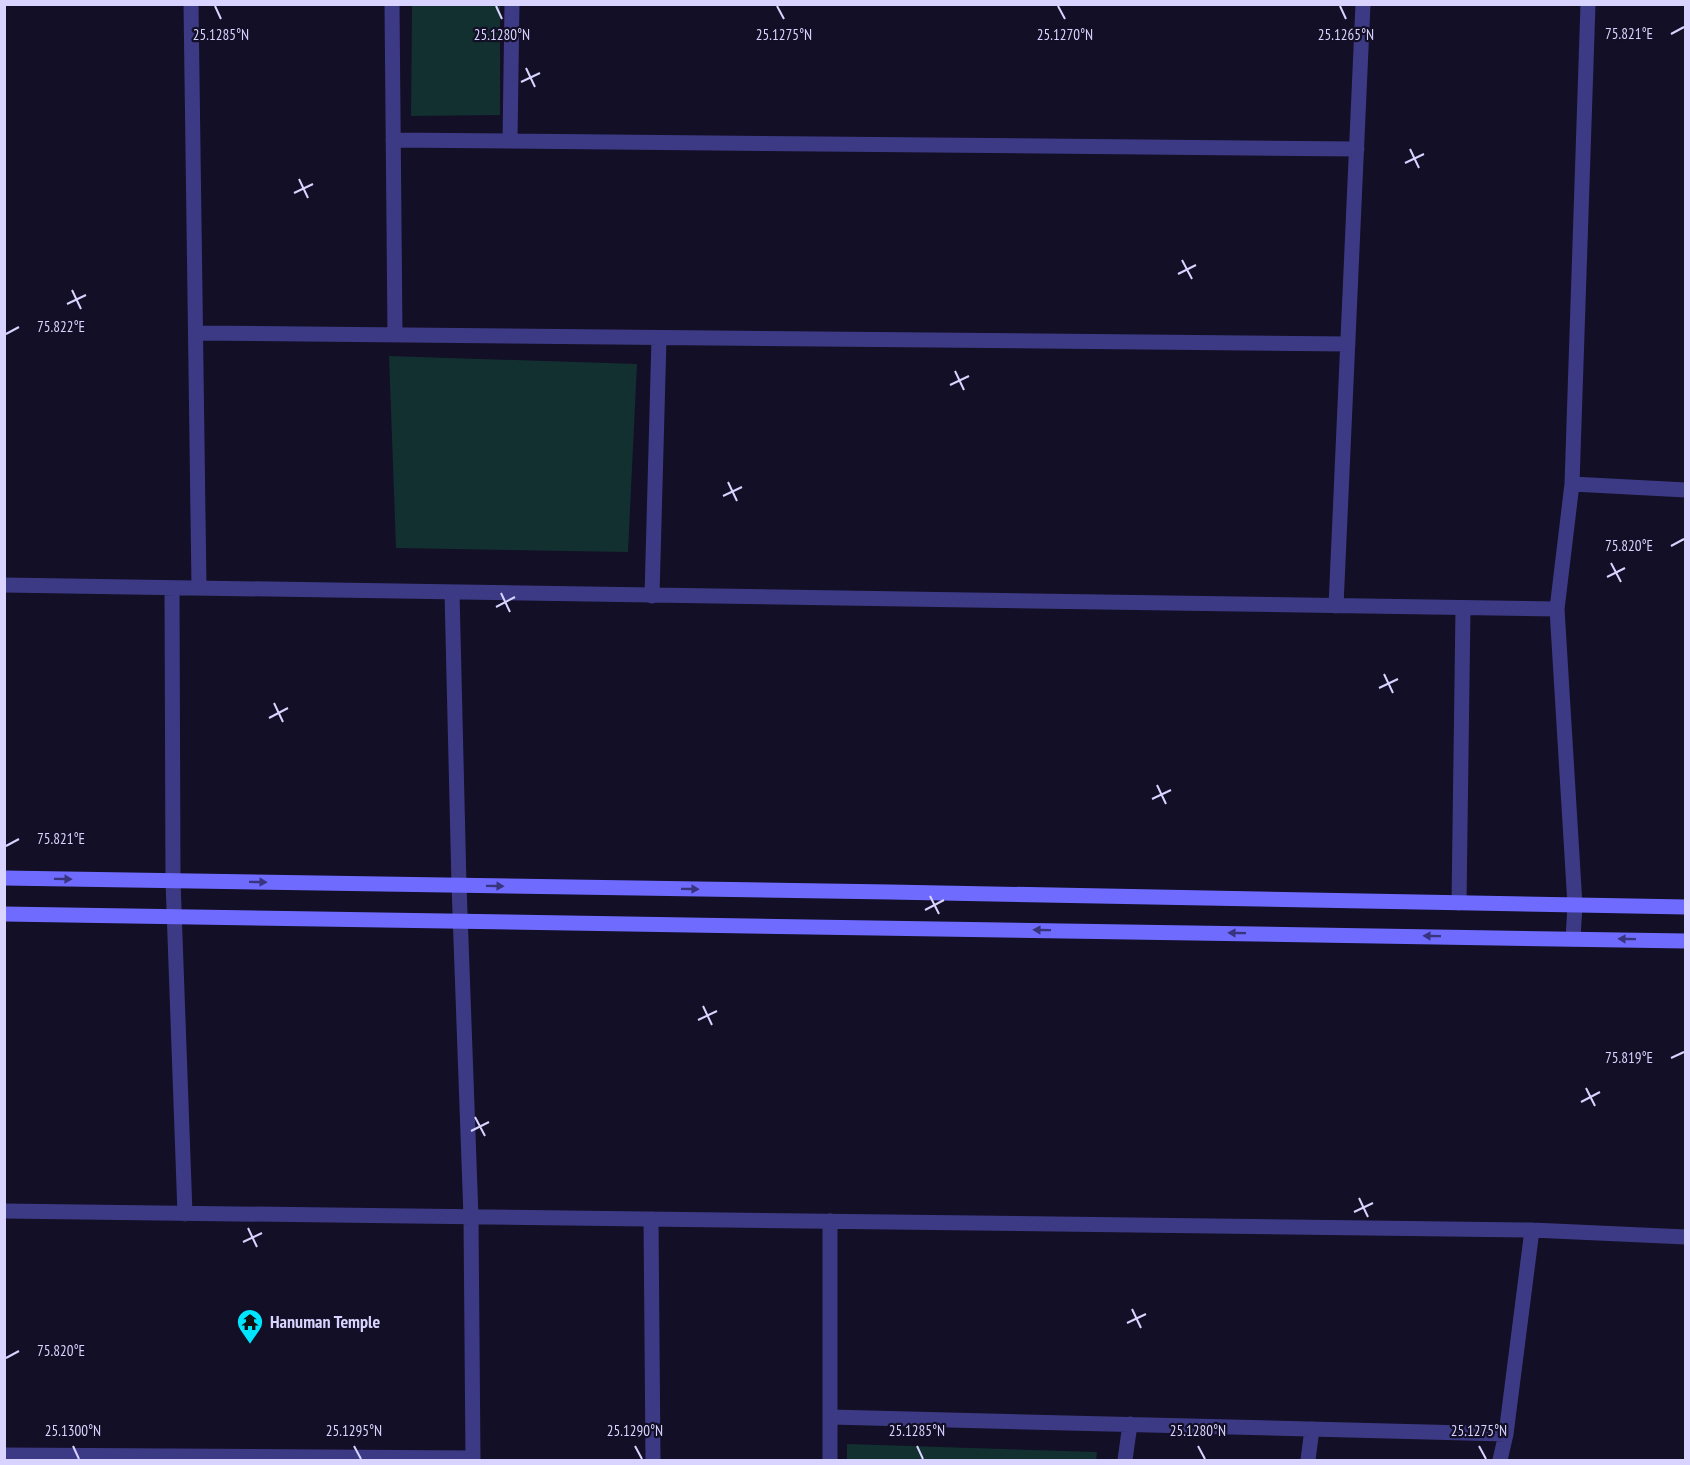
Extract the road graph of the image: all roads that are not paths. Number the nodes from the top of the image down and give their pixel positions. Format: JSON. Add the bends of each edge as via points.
{"nodes":[{"id":1,"x":191,"y":4,"type":"edge"},
{"id":2,"x":392,"y":4,"type":"edge"},
{"id":3,"x":512,"y":4,"type":"edge"},
{"id":4,"x":1364,"y":4,"type":"edge"},
{"id":5,"x":1588,"y":4,"type":"edge"},
{"id":6,"x":393,"y":140,"type":"junction"},
{"id":7,"x":510,"y":141,"type":"junction"},
{"id":8,"x":1357,"y":149,"type":"junction"},
{"id":9,"x":196,"y":333,"type":"junction"},
{"id":10,"x":395,"y":335,"type":"junction"},
{"id":11,"x":659,"y":338,"type":"junction"},
{"id":12,"x":1348,"y":344,"type":"junction"},
{"id":13,"x":1572,"y":484,"type":"junction"},
{"id":14,"x":1686,"y":490,"type":"edge"},
{"id":15,"x":4,"y":585,"type":"edge"},
{"id":16,"x":171,"y":588,"type":"junction"},
{"id":17,"x":200,"y":588,"type":"junction"},
{"id":18,"x":452,"y":592,"type":"junction"},
{"id":19,"x":652,"y":596,"type":"junction"},
{"id":20,"x":1336,"y":606,"type":"junction"},
{"id":21,"x":1463,"y":608,"type":"junction"},
{"id":22,"x":1557,"y":609,"type":"junction"},
{"id":23,"x":4,"y":878,"type":"edge"},
{"id":24,"x":173,"y":881,"type":"junction"},
{"id":25,"x":459,"y":885,"type":"junction"},
{"id":26,"x":1459,"y":903,"type":"junction"},
{"id":27,"x":1575,"y":905,"type":"junction"},
{"id":28,"x":1686,"y":907,"type":"edge"},
{"id":29,"x":4,"y":914,"type":"edge"},
{"id":30,"x":174,"y":916,"type":"junction"},
{"id":31,"x":460,"y":921,"type":"junction"},
{"id":32,"x":1573,"y":939,"type":"junction"},
{"id":33,"x":1686,"y":941,"type":"edge"},
{"id":34,"x":4,"y":1211,"type":"edge"},
{"id":35,"x":185,"y":1214,"type":"junction"},
{"id":36,"x":471,"y":1217,"type":"junction"},
{"id":37,"x":651,"y":1219,"type":"junction"},
{"id":38,"x":830,"y":1221,"type":"junction"},
{"id":39,"x":1532,"y":1230,"type":"junction"},
{"id":40,"x":1686,"y":1237,"type":"edge"},
{"id":41,"x":830,"y":1417,"type":"junction"},
{"id":42,"x":1130,"y":1424,"type":"junction"},
{"id":43,"x":1312,"y":1429,"type":"junction"},
{"id":44,"x":1506,"y":1434,"type":"junction"},
{"id":45,"x":4,"y":1455,"type":"edge"},
{"id":46,"x":110,"y":1458,"type":"edge"},
{"id":47,"x":289,"y":1459,"type":"edge"},
{"id":48,"x":472,"y":1459,"type":"edge"},
{"id":49,"x":652,"y":1461,"type":"edge"},
{"id":50,"x":830,"y":1461,"type":"edge"},
{"id":51,"x":1125,"y":1461,"type":"edge"},
{"id":52,"x":1308,"y":1461,"type":"edge"},
{"id":53,"x":1500,"y":1461,"type":"edge"}],
"edges":[{"from":1,"to":9,"type":"street"},
{"from":2,"to":6,"type":"street"},
{"from":3,"to":7,"type":"street"},
{"from":4,"to":8,"type":"street"},
{"from":5,"to":13,"type":"street"},
{"from":6,"to":7,"type":"street"},
{"from":6,"to":10,"type":"street"},
{"from":7,"to":8,"type":"street"},
{"from":8,"to":12,"type":"street"},
{"from":9,"to":10,"type":"street"},
{"from":9,"to":17,"type":"street"},
{"from":10,"to":11,"type":"street"},
{"from":11,"to":12,"type":"street"},
{"from":11,"to":19,"type":"street"},
{"from":12,"to":20,"type":"street"},
{"from":13,"to":14,"type":"street"},
{"from":13,"to":22,"type":"street"},
{"from":15,"to":16,"type":"street"},
{"from":16,"to":17,"type":"street"},
{"from":16,"to":24,"type":"street"},
{"from":17,"to":18,"type":"street"},
{"from":18,"to":19,"type":"street"},
{"from":18,"to":25,"type":"street"},
{"from":19,"to":20,"type":"street"},
{"from":20,"to":21,"type":"street"},
{"from":21,"to":22,"type":"street"},
{"from":21,"to":26,"type":"street"},
{"from":22,"to":27,"type":"street"},
{"from":23,"to":24,"type":"street","one_way":true},
{"from":24,"to":25,"type":"street","one_way":true},
{"from":24,"to":30,"type":"street"},
{"from":25,"to":26,"type":"street","one_way":true},
{"from":25,"to":31,"type":"street"},
{"from":26,"to":27,"type":"street"},
{"from":27,"to":28,"type":"street"},
{"from":27,"to":32,"type":"street"},
{"from":29,"to":30,"type":"street"},
{"from":30,"to":31,"type":"street"},
{"from":30,"to":35,"type":"street"},
{"from":32,"to":31,"type":"street","one_way":true},
{"from":31,"to":36,"type":"street"},
{"from":33,"to":32,"type":"street","one_way":true},
{"from":34,"to":35,"type":"street"},
{"from":35,"to":36,"type":"street"},
{"from":36,"to":37,"type":"street"},
{"from":36,"to":48,"type":"street"},
{"from":37,"to":38,"type":"street"},
{"from":37,"to":49,"type":"street"},
{"from":38,"to":39,"type":"street"},
{"from":38,"to":41,"type":"street"},
{"from":39,"to":40,"type":"street"},
{"from":39,"to":44,"type":"street"},
{"from":41,"to":42,"type":"street"},
{"from":41,"to":50,"type":"street"},
{"from":42,"to":43,"type":"street"},
{"from":42,"to":51,"type":"street"},
{"from":43,"to":44,"type":"street"},
{"from":43,"to":52,"type":"street"},
{"from":44,"to":53,"type":"street"},
{"from":45,"to":46,"type":"street"},
{"from":46,"to":47,"type":"street"},
{"from":47,"to":48,"type":"street"}]}
